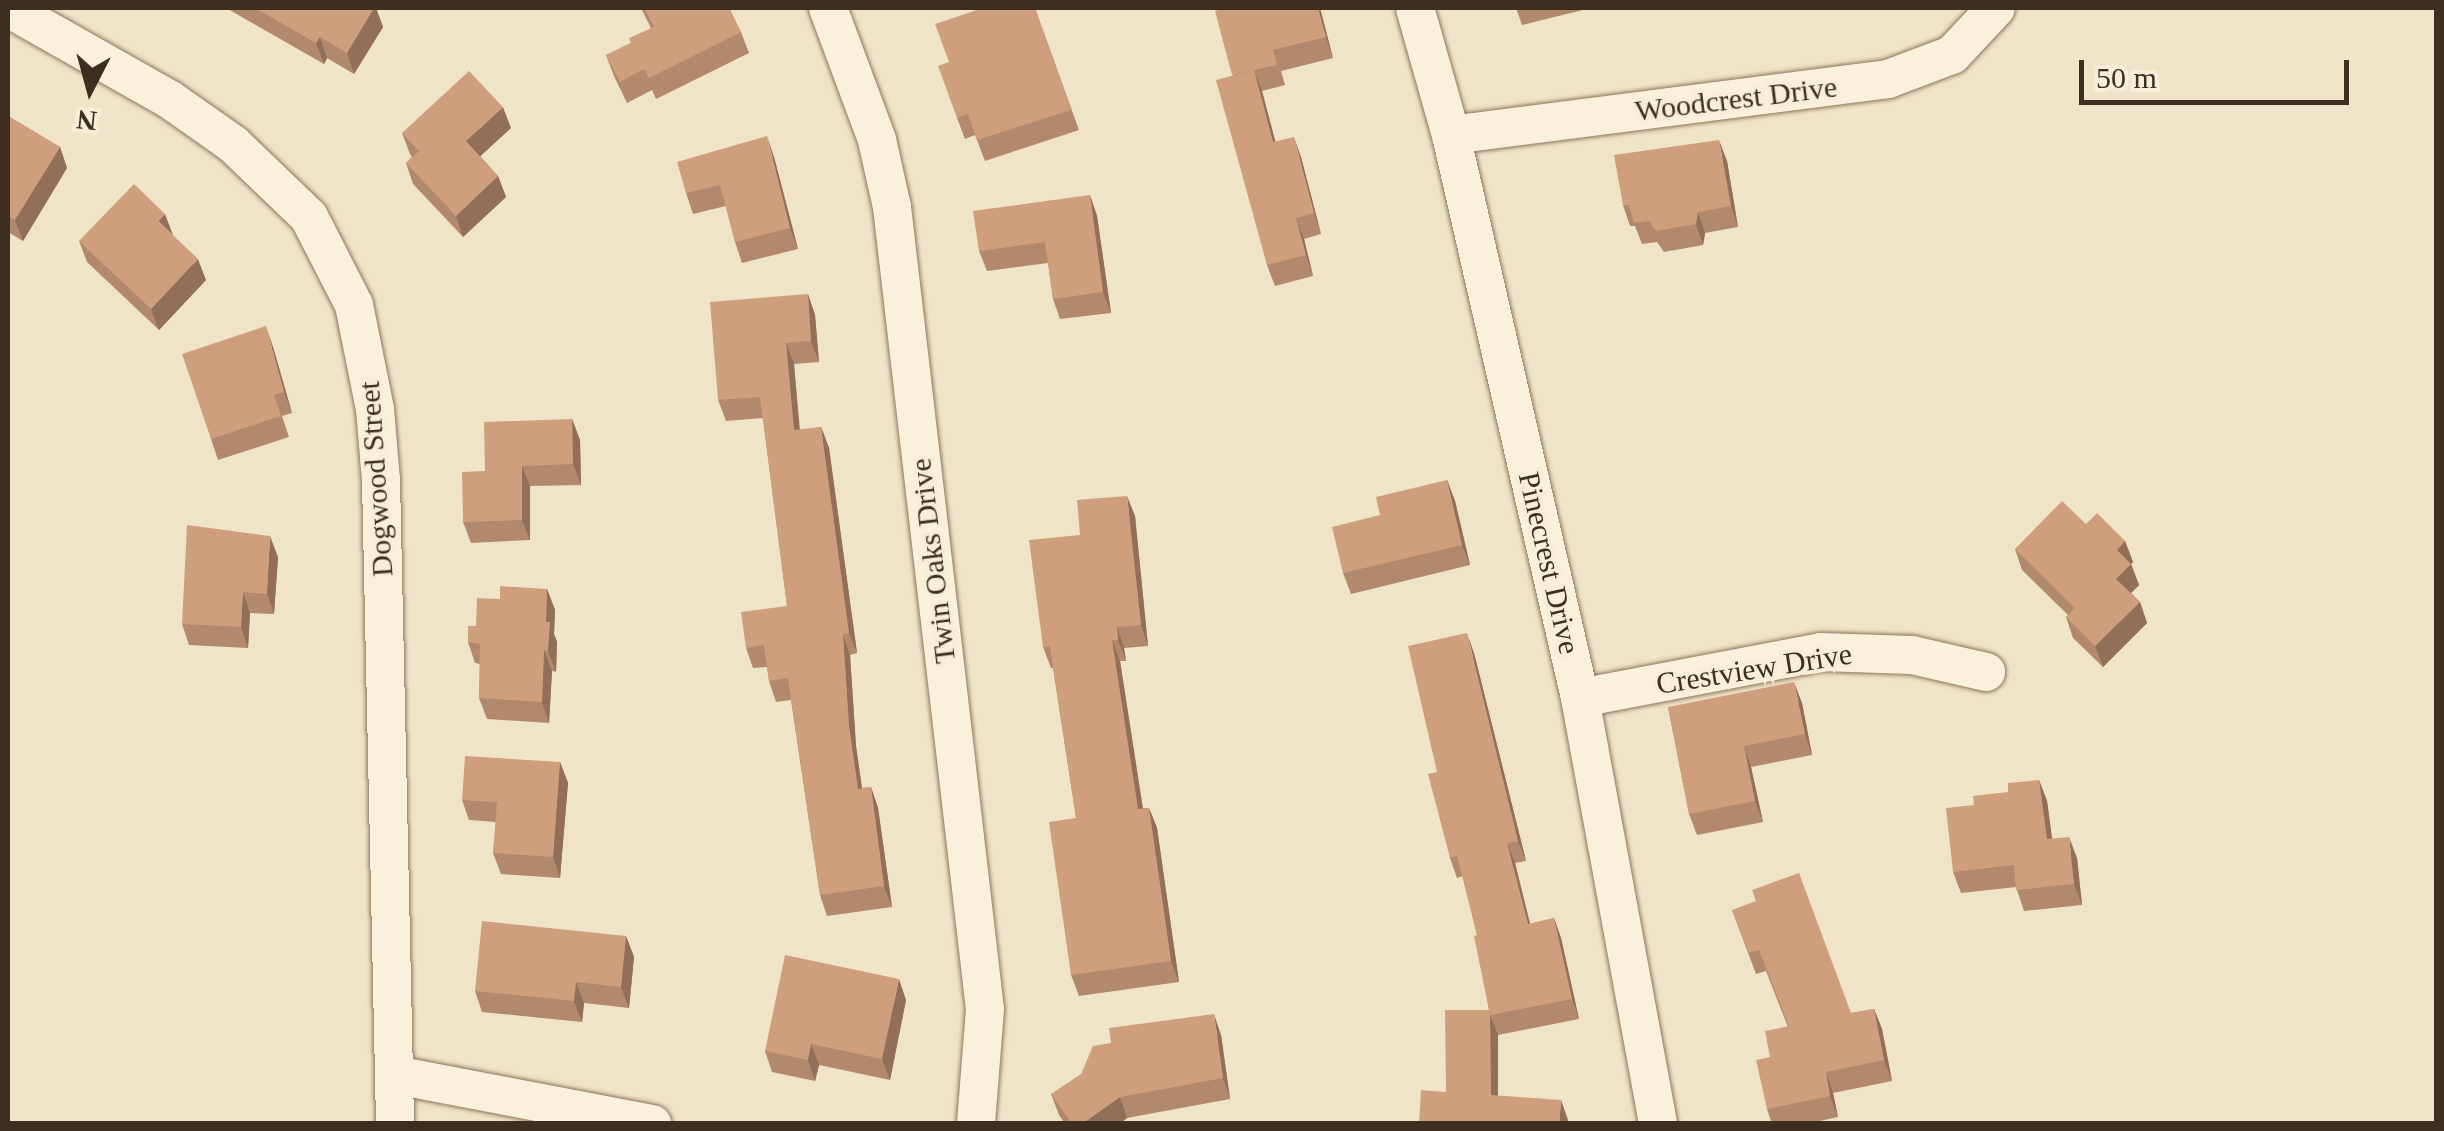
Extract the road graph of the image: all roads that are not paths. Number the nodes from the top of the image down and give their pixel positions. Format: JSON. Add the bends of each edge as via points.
{"nodes":[{"id":1,"x":8,"y":8,"type":"edge"},
{"id":2,"x":828,"y":8,"type":"edge"},
{"id":3,"x":1415,"y":8,"type":"edge"},
{"id":4,"x":1996,"y":8,"type":"edge"},
{"id":5,"x":1451,"y":135,"type":"junction"},
{"id":6,"x":1986,"y":672,"type":"dead end"},
{"id":7,"x":1580,"y":698,"type":"junction"},
{"id":8,"x":395,"y":1075,"type":"junction"},
{"id":9,"x":395,"y":1124,"type":"edge"},
{"id":10,"x":652,"y":1124,"type":"edge"},
{"id":11,"x":976,"y":1124,"type":"edge"},
{"id":12,"x":1658,"y":1124,"type":"edge"}],
"edges":[{"from":1,"to":8,"type":"street","name":"Dogwood Street","via":[[169,99],[244,154],[309,217],[354,305],[375,409],[380,480]]},
{"from":2,"to":11,"type":"street","name":"Twin Oaks Drive","via":[[872,123],[892,208],[985,1008]]},
{"from":3,"to":5,"type":"street","name":"Pinecrest Drive"},
{"from":4,"to":5,"type":"street","name":"Woodcrest Drive","via":[[1952,55],[1888,79]]},
{"from":5,"to":7,"type":"street","name":"Pinecrest Drive"},
{"from":6,"to":7,"type":"street","name":"Crestview Drive","via":[[1912,654],[1821,652]]},
{"from":7,"to":12,"type":"street","name":"Pinecrest Drive"},
{"from":8,"to":9,"type":"street","name":"Dogwood Street"},
{"from":8,"to":10,"type":"street"}]}
